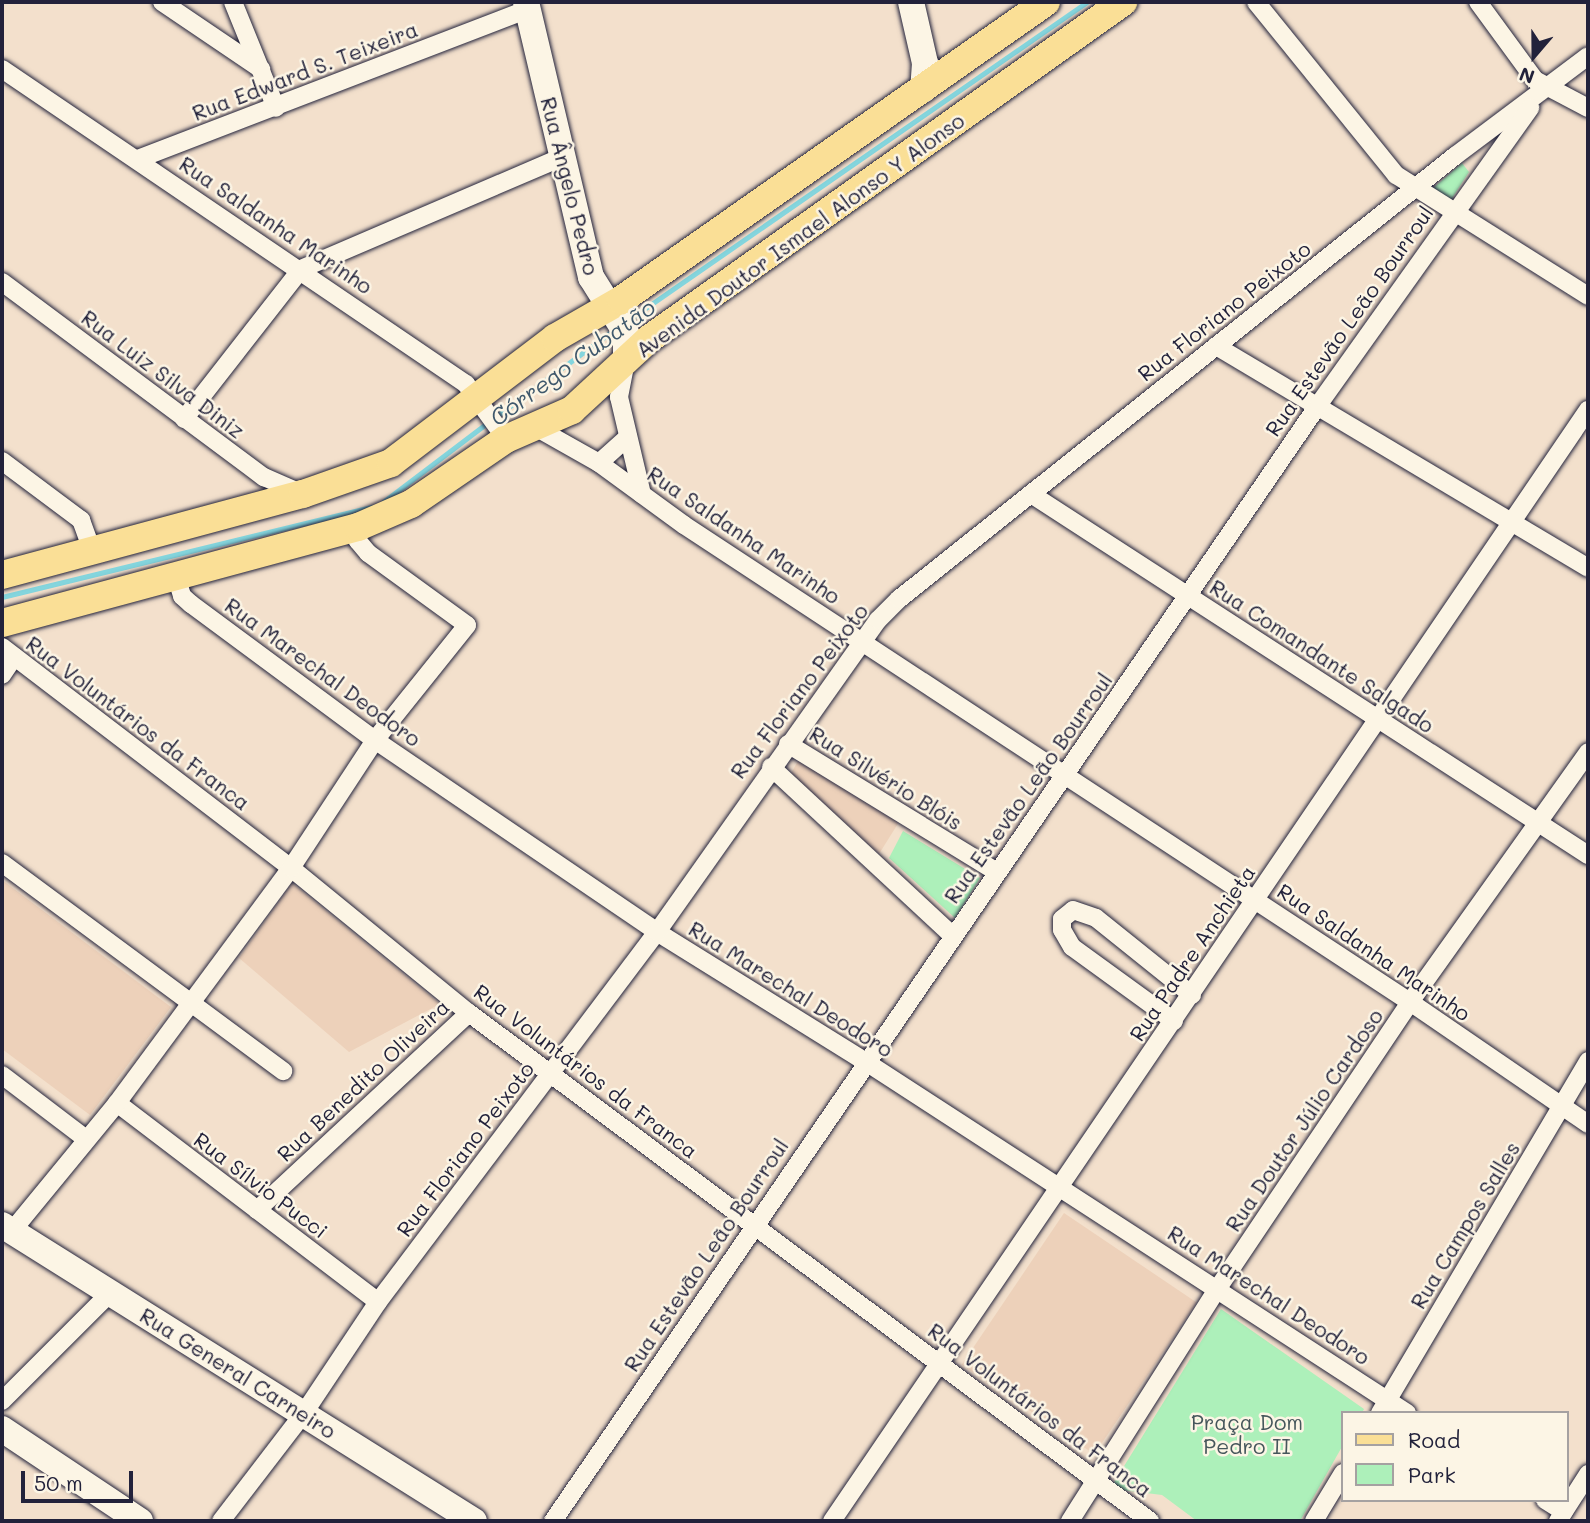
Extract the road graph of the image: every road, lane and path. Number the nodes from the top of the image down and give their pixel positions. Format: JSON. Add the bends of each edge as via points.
{"nodes":[{"id":1,"x":162,"y":2,"type":"edge"},
{"id":2,"x":233,"y":2,"type":"edge"},
{"id":3,"x":911,"y":2,"type":"edge"},
{"id":4,"x":928,"y":2,"type":"edge"},
{"id":5,"x":1046,"y":2,"type":"edge"},
{"id":6,"x":1124,"y":2,"type":"edge"},
{"id":7,"x":1256,"y":2,"type":"edge"},
{"id":8,"x":1478,"y":2,"type":"edge"},
{"id":9,"x":527,"y":5,"type":"edge"},
{"id":10,"x":1588,"y":56,"type":"edge"},
{"id":11,"x":953,"y":68,"type":"junction"},
{"id":12,"x":2,"y":69,"type":"edge"},
{"id":13,"x":261,"y":69,"type":"junction"},
{"id":14,"x":1548,"y":87,"type":"junction"},
{"id":15,"x":923,"y":90,"type":"junction"},
{"id":16,"x":276,"y":108,"type":"junction"},
{"id":17,"x":1588,"y":108,"type":"edge"},
{"id":18,"x":1455,"y":156,"type":"junction"},
{"id":19,"x":562,"y":157,"type":"junction"},
{"id":20,"x":138,"y":159,"type":"junction"},
{"id":21,"x":1480,"y":173,"type":"junction"},
{"id":22,"x":1415,"y":189,"type":"junction"},
{"id":23,"x":1453,"y":211,"type":"junction"},
{"id":24,"x":301,"y":269,"type":"junction"},
{"id":25,"x":2,"y":282,"type":"edge"},
{"id":26,"x":1588,"y":296,"type":"edge"},
{"id":27,"x":612,"y":313,"type":"junction"},
{"id":28,"x":1216,"y":346,"type":"junction"},
{"id":29,"x":627,"y":352,"type":"junction"},
{"id":30,"x":1319,"y":404,"type":"junction"},
{"id":31,"x":482,"y":405,"type":"junction"},
{"id":32,"x":1588,"y":410,"type":"edge"},
{"id":33,"x":184,"y":419,"type":"junction"},
{"id":34,"x":537,"y":428,"type":"junction"},
{"id":35,"x":502,"y":434,"type":"junction"},
{"id":36,"x":628,"y":438,"type":"junction"},
{"id":37,"x":2,"y":461,"type":"edge"},
{"id":38,"x":599,"y":463,"type":"junction"},
{"id":39,"x":303,"y":494,"type":"junction"},
{"id":40,"x":642,"y":494,"type":"junction"},
{"id":41,"x":1031,"y":494,"type":"junction"},
{"id":42,"x":1514,"y":523,"type":"junction"},
{"id":43,"x":358,"y":527,"type":"junction"},
{"id":44,"x":92,"y":551,"type":"junction"},
{"id":45,"x":1588,"y":568,"type":"edge"},
{"id":46,"x":2,"y":575,"type":"edge"},
{"id":47,"x":176,"y":576,"type":"junction"},
{"id":48,"x":1189,"y":596,"type":"junction"},
{"id":49,"x":2,"y":623,"type":"edge"},
{"id":50,"x":862,"y":642,"type":"junction"},
{"id":51,"x":8,"y":652,"type":"edge"},
{"id":52,"x":2,"y":675,"type":"edge"},
{"id":53,"x":1378,"y":720,"type":"junction"},
{"id":54,"x":375,"y":740,"type":"junction"},
{"id":55,"x":788,"y":744,"type":"junction"},
{"id":56,"x":1588,"y":752,"type":"edge"},
{"id":57,"x":772,"y":767,"type":"junction"},
{"id":58,"x":1064,"y":775,"type":"junction"},
{"id":59,"x":1539,"y":824,"type":"junction"},
{"id":60,"x":1588,"y":855,"type":"edge"},
{"id":61,"x":2,"y":863,"type":"edge"},
{"id":62,"x":291,"y":868,"type":"junction"},
{"id":63,"x":997,"y":873,"type":"junction"},
{"id":64,"x":1255,"y":901,"type":"junction"},
{"id":65,"x":657,"y":932,"type":"junction"},
{"id":66,"x":953,"y":936,"type":"junction"},
{"id":67,"x":1192,"y":995,"type":"junction"},
{"id":68,"x":1410,"y":1002,"type":"junction"},
{"id":69,"x":190,"y":1004,"type":"junction"},
{"id":70,"x":469,"y":1013,"type":"junction"},
{"id":71,"x":1174,"y":1021,"type":"junction"},
{"id":72,"x":1588,"y":1060,"type":"edge"},
{"id":73,"x":866,"y":1062,"type":"junction"},
{"id":74,"x":282,"y":1071,"type":"dead end"},
{"id":75,"x":551,"y":1073,"type":"junction"},
{"id":76,"x":2,"y":1075,"type":"edge"},
{"id":77,"x":117,"y":1103,"type":"junction"},
{"id":78,"x":1562,"y":1106,"type":"junction"},
{"id":79,"x":1588,"y":1125,"type":"edge"},
{"id":80,"x":86,"y":1139,"type":"junction"},
{"id":81,"x":1062,"y":1188,"type":"junction"},
{"id":82,"x":257,"y":1210,"type":"junction"},
{"id":83,"x":754,"y":1225,"type":"junction"},
{"id":84,"x":7,"y":1228,"type":"edge"},
{"id":85,"x":1218,"y":1288,"type":"junction"},
{"id":86,"x":110,"y":1293,"type":"junction"},
{"id":87,"x":378,"y":1302,"type":"junction"},
{"id":88,"x":939,"y":1363,"type":"junction"},
{"id":89,"x":2,"y":1401,"type":"edge"},
{"id":90,"x":1384,"y":1406,"type":"edge"},
{"id":91,"x":303,"y":1413,"type":"junction"},
{"id":92,"x":2,"y":1429,"type":"edge"},
{"id":93,"x":1588,"y":1474,"type":"edge"},
{"id":94,"x":1342,"y":1475,"type":"edge"},
{"id":95,"x":1097,"y":1482,"type":"junction"},
{"id":96,"x":1547,"y":1502,"type":"edge"},
{"id":97,"x":1561,"y":1517,"type":"edge"},
{"id":98,"x":140,"y":1521,"type":"edge"},
{"id":99,"x":222,"y":1521,"type":"edge"},
{"id":100,"x":474,"y":1521,"type":"edge"},
{"id":101,"x":553,"y":1521,"type":"edge"},
{"id":102,"x":832,"y":1521,"type":"edge"},
{"id":103,"x":1070,"y":1521,"type":"edge"},
{"id":104,"x":1150,"y":1521,"type":"edge"},
{"id":105,"x":1314,"y":1521,"type":"edge"}],
"edges":[{"from":1,"to":13,"type":"street"},
{"from":2,"to":13,"type":"street"},
{"from":3,"to":15,"type":"street","via":[[925,63]]},
{"from":4,"to":11,"type":"street","via":[[942,57]]},
{"from":5,"to":11,"type":"main road","name":"Avenida Doutor Ismael Alonso Y Alonso"},
{"from":6,"to":29,"type":"main road","name":"Avenida Doutor Ismael Alonso Y Alonso"},
{"from":7,"to":22,"type":"street","via":[[1396,175]]},
{"from":8,"to":14,"type":"street","via":[[1527,71]]},
{"from":9,"to":16,"type":"street","name":"Rua Edward S. Teixeira"},
{"from":9,"to":19,"type":"street","name":"Rua Ângelo Pedro"},
{"from":10,"to":14,"type":"street","name":"Rua Floriano Peixoto"},
{"from":11,"to":15,"type":"main road","name":"Avenida Doutor Ismael Alonso Y Alonso"},
{"from":12,"to":20,"type":"street","name":"Rua Saldanha Marinho"},
{"from":13,"to":16,"type":"street"},
{"from":14,"to":17,"type":"street"},
{"from":14,"to":18,"type":"street","name":"Rua Floriano Peixoto"},
{"from":14,"to":21,"type":"street","name":"Rua Estevão Leão Bourroul"},
{"from":15,"to":27,"type":"main road","name":"Avenida Doutor Ismael Alonso Y Alonso"},
{"from":16,"to":20,"type":"street","name":"Rua Edward S. Teixeira"},
{"from":18,"to":21,"type":"street","via":[[1475,160]]},
{"from":18,"to":22,"type":"street","name":"Rua Floriano Peixoto"},
{"from":19,"to":24,"type":"street"},
{"from":19,"to":27,"type":"street","name":"Rua Ângelo Pedro","via":[[591,276]]},
{"from":20,"to":24,"type":"street","name":"Rua Saldanha Marinho"},
{"from":21,"to":23,"type":"street","name":"Rua Estevão Leão Bourroul"},
{"from":22,"to":23,"type":"street"},
{"from":22,"to":28,"type":"street","name":"Rua Floriano Peixoto"},
{"from":23,"to":26,"type":"street"},
{"from":23,"to":30,"type":"street","name":"Rua Estevão Leão Bourroul"},
{"from":24,"to":31,"type":"street","name":"Rua Saldanha Marinho","via":[[466,384]]},
{"from":24,"to":33,"type":"street"},
{"from":25,"to":33,"type":"street","name":"Rua Luiz Silva Diniz"},
{"from":27,"to":29,"type":"street","name":"Rua Ângelo Pedro"},
{"from":27,"to":31,"type":"main road","name":"Avenida Doutor Ismael Alonso Y Alonso","via":[[555,338]]},
{"from":28,"to":30,"type":"street"},
{"from":28,"to":41,"type":"street","name":"Rua Floriano Peixoto"},
{"from":29,"to":34,"type":"main road","name":"Avenida Doutor Ismael Alonso Y Alonso","via":[[572,410]]},
{"from":29,"to":36,"type":"street","via":[[619,397]]},
{"from":30,"to":42,"type":"street"},
{"from":30,"to":48,"type":"street","name":"Rua Estevão Leão Bourroul"},
{"from":31,"to":35,"type":"street","name":"Rua Saldanha Marinho"},
{"from":31,"to":39,"type":"main road","name":"Avenida Doutor Ismael Alonso Y Alonso","via":[[391,463]]},
{"from":32,"to":42,"type":"street","name":"Rua Padre Anchieta"},
{"from":33,"to":39,"type":"street","name":"Rua Luiz Silva Diniz","via":[[264,477]]},
{"from":34,"to":35,"type":"main road","name":"Avenida Doutor Ismael Alonso Y Alonso"},
{"from":34,"to":38,"type":"street","name":"Rua Saldanha Marinho"},
{"from":35,"to":43,"type":"main road","name":"Avenida Doutor Ismael Alonso Y Alonso","via":[[411,504]]},
{"from":36,"to":38,"type":"street"},
{"from":36,"to":40,"type":"street"},
{"from":37,"to":44,"type":"street","via":[[81,520]]},
{"from":38,"to":40,"type":"street","name":"Rua Saldanha Marinho"},
{"from":39,"to":44,"type":"main road","name":"Avenida Doutor Ismael Alonso Y Alonso"},
{"from":40,"to":50,"type":"street","name":"Rua Saldanha Marinho"},
{"from":41,"to":48,"type":"street","name":"Rua Comandante Salgado"},
{"from":41,"to":50,"type":"street","name":"Rua Floriano Peixoto","via":[[899,599]]},
{"from":42,"to":45,"type":"street"},
{"from":42,"to":53,"type":"street","name":"Rua Padre Anchieta"},
{"from":43,"to":47,"type":"main road","name":"Avenida Doutor Ismael Alonso Y Alonso"},
{"from":43,"to":54,"type":"street","via":[[358,541],[368,553],[467,625]]},
{"from":44,"to":46,"type":"main road","name":"Avenida Doutor Ismael Alonso Y Alonso"},
{"from":47,"to":49,"type":"main road","name":"Avenida Doutor Ismael Alonso Y Alonso"},
{"from":47,"to":54,"type":"street","name":"Rua Marechal Deodoro","via":[[182,596],[191,604]]},
{"from":48,"to":53,"type":"street","name":"Rua Comandante Salgado"},
{"from":48,"to":58,"type":"street","name":"Rua Estevão Leão Bourroul"},
{"from":50,"to":55,"type":"street","name":"Rua Floriano Peixoto"},
{"from":50,"to":58,"type":"street","name":"Rua Saldanha Marinho"},
{"from":51,"to":52,"type":"street"},
{"from":51,"to":62,"type":"street","name":"Rua Voluntários da Franca"},
{"from":53,"to":59,"type":"street","name":"Rua Comandante Salgado"},
{"from":53,"to":64,"type":"street","name":"Rua Padre Anchieta"},
{"from":54,"to":62,"type":"street"},
{"from":54,"to":65,"type":"street","name":"Rua Marechal Deodoro"},
{"from":55,"to":57,"type":"street","name":"Rua Floriano Peixoto"},
{"from":55,"to":63,"type":"street","name":"Rua Silvério Blóis"},
{"from":56,"to":59,"type":"street","name":"Rua Doutor Júlio Cardoso"},
{"from":57,"to":65,"type":"street","name":"Rua Floriano Peixoto"},
{"from":57,"to":66,"type":"street"},
{"from":58,"to":63,"type":"street","name":"Rua Estevão Leão Bourroul"},
{"from":58,"to":64,"type":"street","name":"Rua Saldanha Marinho"},
{"from":59,"to":60,"type":"street","name":"Rua Comandante Salgado"},
{"from":59,"to":68,"type":"street","name":"Rua Doutor Júlio Cardoso"},
{"from":61,"to":69,"type":"street"},
{"from":62,"to":69,"type":"street"},
{"from":62,"to":70,"type":"street","name":"Rua Voluntários da Franca"},
{"from":63,"to":66,"type":"street","name":"Rua Estevão Leão Bourroul"},
{"from":64,"to":67,"type":"street","name":"Rua Padre Anchieta"},
{"from":64,"to":68,"type":"street","name":"Rua Saldanha Marinho"},
{"from":65,"to":73,"type":"street","name":"Rua Marechal Deodoro"},
{"from":65,"to":75,"type":"street","name":"Rua Floriano Peixoto"},
{"from":66,"to":73,"type":"street","name":"Rua Estevão Leão Bourroul"},
{"from":67,"to":71,"type":"street","name":"Rua Padre Anchieta"},
{"from":67,"to":71,"type":"street","via":[[1096,918],[1073,910],[1062,919],[1062,930],[1072,947]]},
{"from":68,"to":78,"type":"street","name":"Rua Saldanha Marinho"},
{"from":68,"to":85,"type":"street","name":"Rua Doutor Júlio Cardoso"},
{"from":69,"to":74,"type":"street"},
{"from":69,"to":77,"type":"street"},
{"from":70,"to":75,"type":"street","name":"Rua Voluntários da Franca"},
{"from":70,"to":82,"type":"street","name":"Rua Benedito Oliveira"},
{"from":71,"to":81,"type":"street","name":"Rua Padre Anchieta"},
{"from":72,"to":78,"type":"street","name":"Rua Campos Salles"},
{"from":73,"to":81,"type":"street","name":"Rua Marechal Deodoro"},
{"from":73,"to":83,"type":"street","name":"Rua Estevão Leão Bourroul"},
{"from":75,"to":83,"type":"street","name":"Rua Voluntários da Franca"},
{"from":75,"to":87,"type":"street","name":"Rua Floriano Peixoto"},
{"from":76,"to":80,"type":"street"},
{"from":77,"to":80,"type":"street"},
{"from":77,"to":82,"type":"street","name":"Rua Sílvio Pucci"},
{"from":78,"to":79,"type":"street","name":"Rua Saldanha Marinho"},
{"from":78,"to":90,"type":"street","name":"Rua Campos Salles"},
{"from":80,"to":84,"type":"street"},
{"from":81,"to":85,"type":"street","name":"Rua Marechal Deodoro"},
{"from":81,"to":88,"type":"street","name":"Rua Padre Anchieta"},
{"from":82,"to":87,"type":"street","name":"Rua Sílvio Pucci"},
{"from":83,"to":88,"type":"street","name":"Rua Voluntários da Franca"},
{"from":83,"to":101,"type":"street","name":"Rua Estevão Leão Bourroul"},
{"from":84,"to":86,"type":"street","name":"Rua General Carneiro"},
{"from":85,"to":90,"type":"street","name":"Rua Marechal Deodoro"},
{"from":85,"to":95,"type":"street","name":"Rua Doutor Júlio Cardoso"},
{"from":86,"to":89,"type":"street"},
{"from":86,"to":91,"type":"street","name":"Rua General Carneiro"},
{"from":87,"to":91,"type":"street","name":"Rua Floriano Peixoto"},
{"from":88,"to":95,"type":"street","name":"Rua Voluntários da Franca"},
{"from":88,"to":102,"type":"street","name":"Rua Padre Anchieta"},
{"from":91,"to":99,"type":"street","name":"Rua Floriano Peixoto"},
{"from":91,"to":100,"type":"street","name":"Rua General Carneiro"},
{"from":92,"to":98,"type":"street"},
{"from":93,"to":97,"type":"street"},
{"from":94,"to":105,"type":"street"},
{"from":95,"to":103,"type":"street","name":"Rua Doutor Júlio Cardoso"},
{"from":95,"to":104,"type":"street","name":"Rua Voluntários da Franca"},
{"from":96,"to":97,"type":"street"}]}
